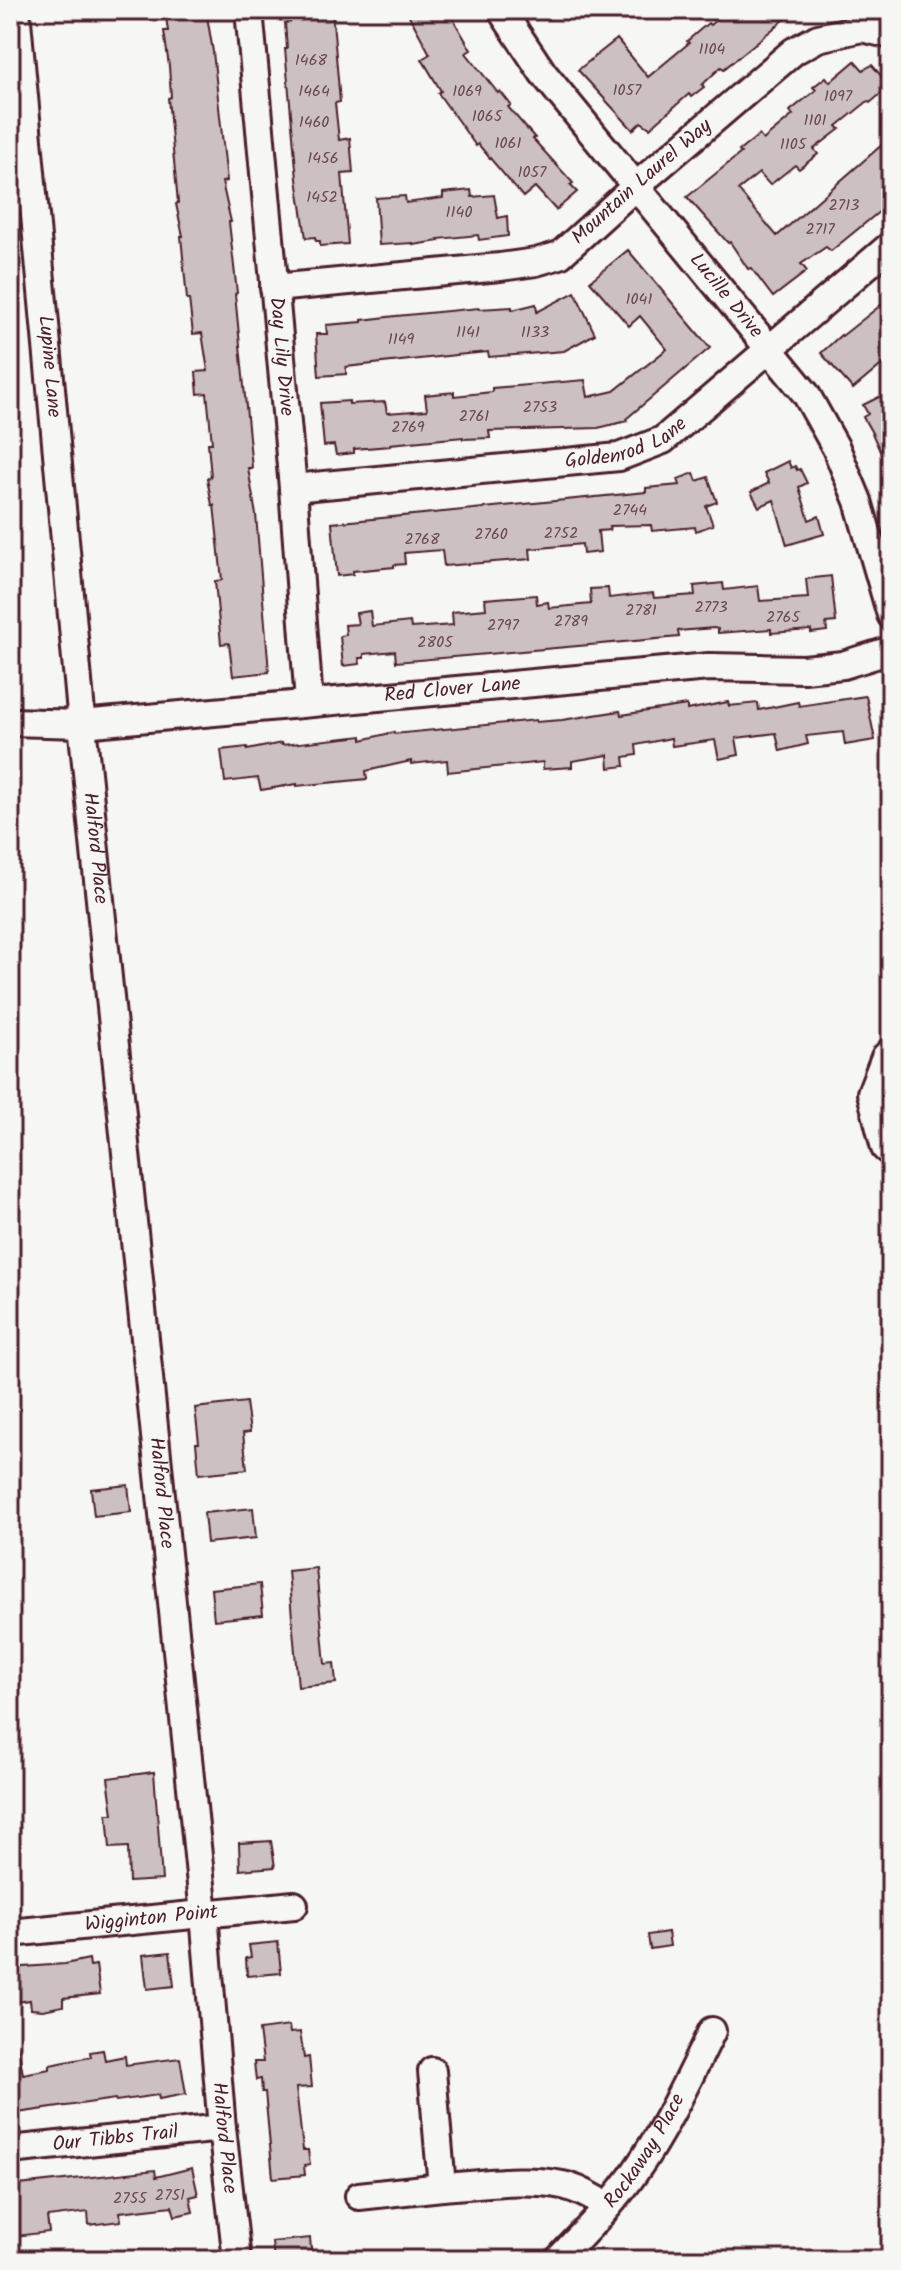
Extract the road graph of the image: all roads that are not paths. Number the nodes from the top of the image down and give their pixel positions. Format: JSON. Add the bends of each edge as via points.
{"nodes":[{"id":1,"x":16,"y":10,"type":"edge"},
{"id":2,"x":249,"y":10,"type":"edge"},
{"id":3,"x":501,"y":10,"type":"edge"},
{"id":4,"x":891,"y":35,"type":"edge"},
{"id":5,"x":636,"y":186,"type":"junction"},
{"id":6,"x":891,"y":245,"type":"edge"},
{"id":7,"x":274,"y":288,"type":"junction"},
{"id":8,"x":769,"y":349,"type":"junction"},
{"id":9,"x":293,"y":488,"type":"junction"},
{"id":10,"x":891,"y":615,"type":"edge"},
{"id":11,"x":891,"y":650,"type":"edge"},
{"id":12,"x":309,"y":703,"type":"junction"},
{"id":13,"x":10,"y":722,"type":"edge"},
{"id":14,"x":82,"y":724,"type":"junction"},
{"id":15,"x":891,"y":1051,"type":"edge"},
{"id":16,"x":891,"y":1153,"type":"edge"},
{"id":17,"x":294,"y":1905,"type":"dead end"},
{"id":18,"x":204,"y":1914,"type":"junction"},
{"id":19,"x":10,"y":1933,"type":"edge"},
{"id":20,"x":712,"y":2031,"type":"dead end"},
{"id":21,"x":432,"y":2071,"type":"dead end"},
{"id":22,"x":222,"y":2128,"type":"junction"},
{"id":23,"x":10,"y":2150,"type":"edge"},
{"id":24,"x":442,"y":2187,"type":"junction"},
{"id":25,"x":359,"y":2196,"type":"dead end"},
{"id":26,"x":608,"y":2206,"type":"junction"},
{"id":27,"x":237,"y":2260,"type":"edge"},
{"id":28,"x":558,"y":2260,"type":"edge"}],
"edges":[{"from":1,"to":14,"type":"street","name":"Lupine Lane"},
{"from":2,"to":7,"type":"street","name":"Day Lily Drive"},
{"from":3,"to":5,"type":"street","name":"Lucille Drive","via":[[543,73]]},
{"from":4,"to":5,"type":"street","name":"Mountain Laurel Way","via":[[862,28],[818,38],[794,51]]},
{"from":5,"to":7,"type":"street","name":"Mountain Laurel Way","via":[[560,255],[548,259]]},
{"from":5,"to":8,"type":"street","name":"Lucille Drive"},
{"from":6,"to":8,"type":"street","name":"Goldenrod Lane"},
{"from":7,"to":9,"type":"street","name":"Day Lily Drive"},
{"from":8,"to":9,"type":"street","name":"Goldenrod Lane","via":[[663,440],[619,457]]},
{"from":8,"to":10,"type":"street","name":"Lucille Drive","via":[[806,394],[836,448],[858,501]]},
{"from":9,"to":12,"type":"street","name":"Day Lily Drive"},
{"from":11,"to":12,"type":"street","name":"Red Clover Lane","via":[[843,665],[804,669],[709,667]]},
{"from":12,"to":14,"type":"street","name":"Red Clover Lane"},
{"from":13,"to":14,"type":"street","name":"Red Clover Lane"},
{"from":14,"to":18,"type":"street","name":"Halford Place"},
{"from":15,"to":16,"type":"street","via":[[871,1093],[885,1148]]},
{"from":17,"to":18,"type":"street","name":"Wigginton Point"},
{"from":18,"to":19,"type":"street","name":"Wigginton Point"},
{"from":18,"to":22,"type":"street","name":"Halford Place"},
{"from":20,"to":26,"type":"street","name":"Rockaway Place","via":[[654,2144]]},
{"from":21,"to":24,"type":"street"},
{"from":22,"to":23,"type":"street","name":"Our Tibbs Trail"},
{"from":22,"to":27,"type":"street","name":"Halford Place"},
{"from":24,"to":25,"type":"street"},
{"from":24,"to":26,"type":"street","via":[[563,2185]]},
{"from":26,"to":28,"type":"street","name":"Rockaway Place"}]}
